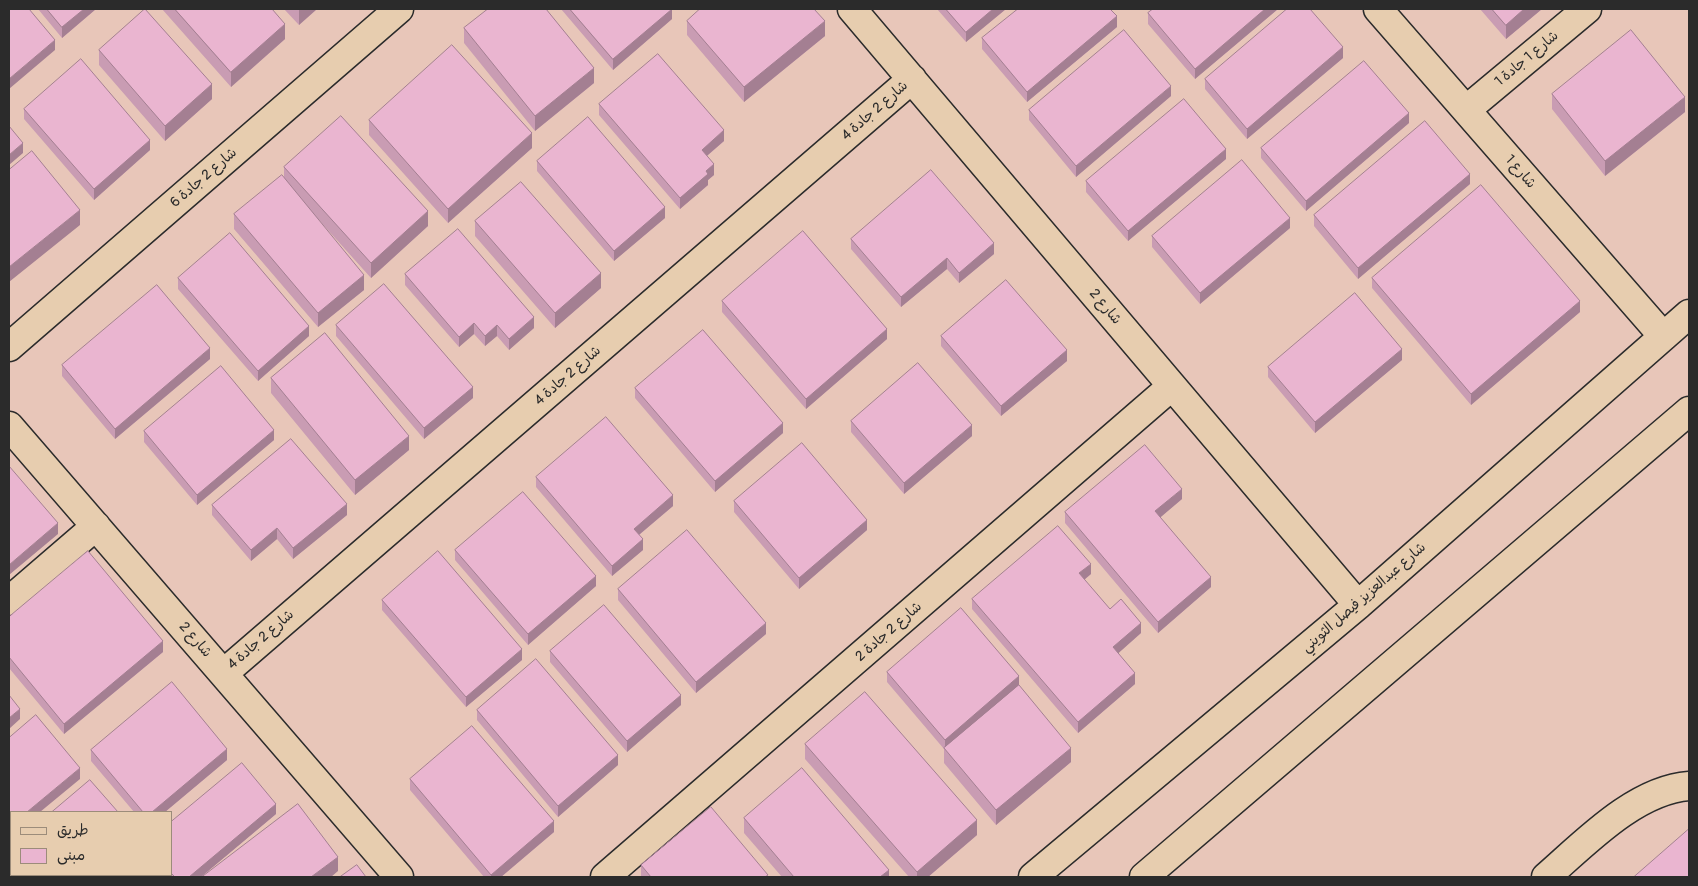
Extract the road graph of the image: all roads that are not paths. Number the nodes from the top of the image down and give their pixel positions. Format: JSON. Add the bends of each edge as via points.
{"nodes":[{"id":1,"x":399,"y":9,"type":"edge"},
{"id":2,"x":1378,"y":9,"type":"edge"},
{"id":3,"x":1587,"y":9,"type":"edge"},
{"id":4,"x":864,"y":13,"type":"edge"},
{"id":5,"x":912,"y":79,"type":"junction"},
{"id":6,"x":1466,"y":110,"type":"junction"},
{"id":7,"x":1689,"y":314,"type":"edge"},
{"id":8,"x":1663,"y":336,"type":"junction"},
{"id":9,"x":9,"y":347,"type":"edge"},
{"id":10,"x":1172,"y":386,"type":"junction"},
{"id":11,"x":1689,"y":411,"type":"edge"},
{"id":12,"x":9,"y":426,"type":"edge"},
{"id":13,"x":96,"y":526,"type":"junction"},
{"id":14,"x":9,"y":601,"type":"edge"},
{"id":15,"x":1358,"y":604,"type":"junction"},
{"id":16,"x":224,"y":673,"type":"junction"},
{"id":17,"x":1689,"y":786,"type":"edge"},
{"id":18,"x":1037,"y":875,"type":"edge"},
{"id":19,"x":399,"y":877,"type":"edge"},
{"id":20,"x":605,"y":877,"type":"edge"},
{"id":21,"x":1144,"y":877,"type":"edge"},
{"id":22,"x":1546,"y":877,"type":"edge"}],
"edges":[{"from":1,"to":9,"type":"street","name":"شارع 2 جادة 6"},
{"from":2,"to":6,"type":"street","name":"شارع 1"},
{"from":3,"to":6,"type":"street","name":"شارع 1 جادة 1"},
{"from":4,"to":5,"type":"street","name":"شارع 2"},
{"from":5,"to":10,"type":"street","name":"شارع 2"},
{"from":5,"to":16,"type":"street","name":"شارع 2 جادة 4"},
{"from":6,"to":8,"type":"street","name":"شارع 1"},
{"from":7,"to":8,"type":"street","name":"شارع عبدالعزيز فيصل الثويني"},
{"from":8,"to":15,"type":"street","name":"شارع عبدالعزيز فيصل الثويني"},
{"from":10,"to":15,"type":"street","name":"شارع 2"},
{"from":10,"to":20,"type":"street","name":"شارع 2 جادة 2"},
{"from":11,"to":21,"type":"street"},
{"from":12,"to":13,"type":"street","name":"شارع 2"},
{"from":13,"to":14,"type":"street"},
{"from":13,"to":16,"type":"street","name":"شارع 2"},
{"from":15,"to":18,"type":"street","name":"شارع عبدالعزيز فيصل الثويني"},
{"from":16,"to":19,"type":"street","name":"شارع 2"},
{"from":17,"to":22,"type":"street","via":[[1668,790],[1617,816]]}]}
